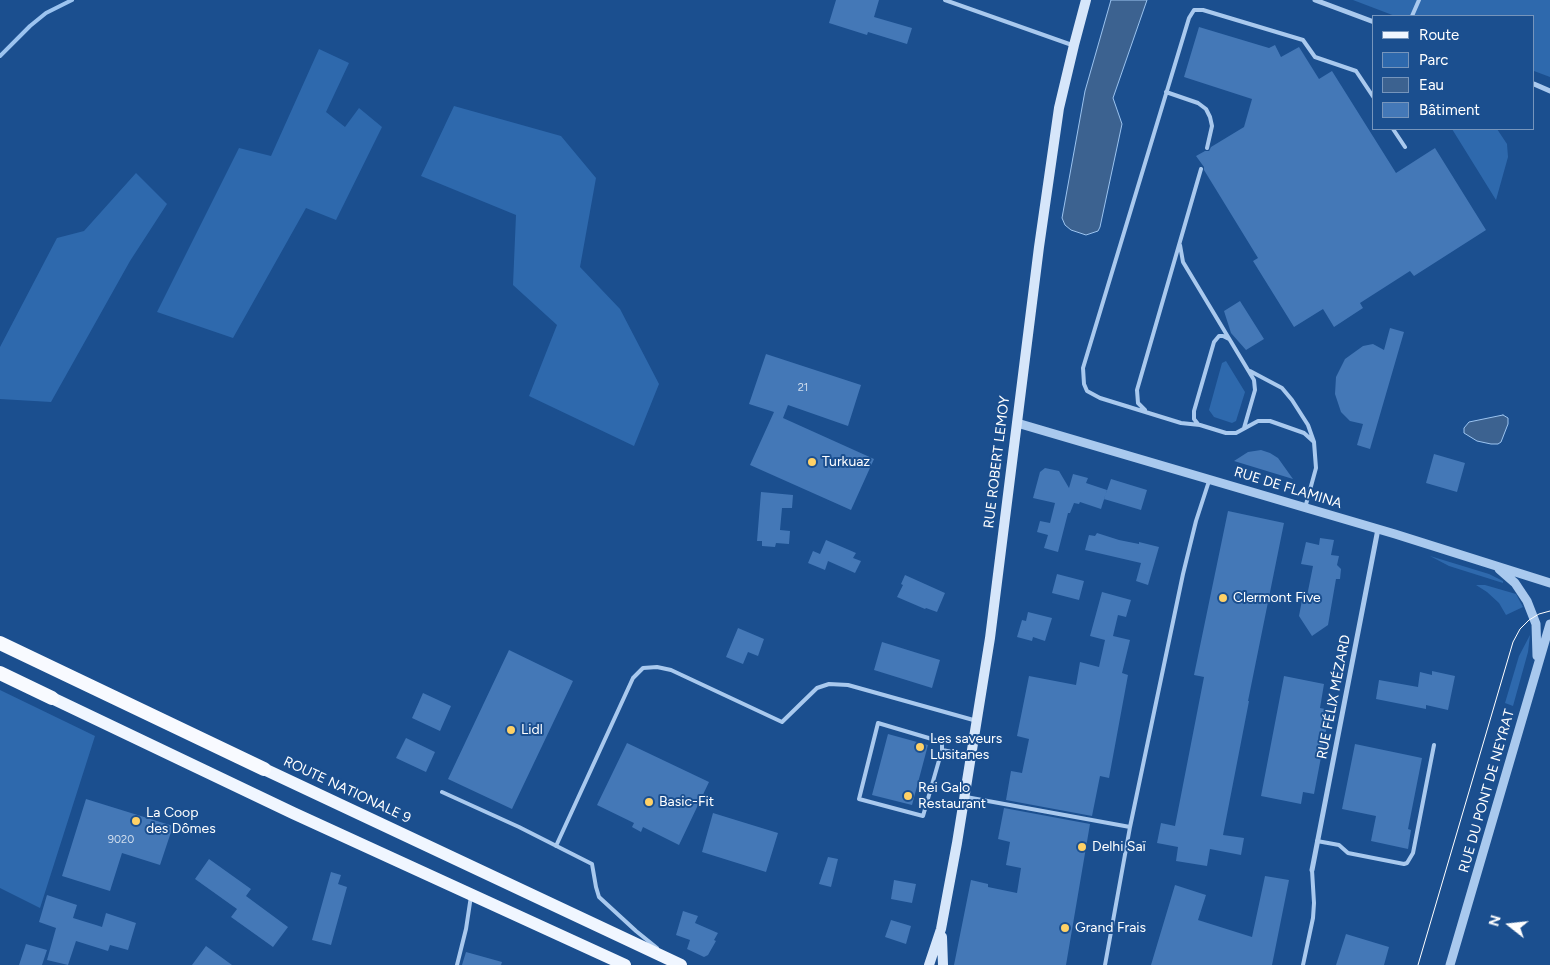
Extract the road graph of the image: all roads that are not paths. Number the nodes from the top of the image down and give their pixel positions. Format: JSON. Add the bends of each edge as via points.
{"nodes":[{"id":1,"x":945,"y":0,"type":"edge"},
{"id":2,"x":1086,"y":0,"type":"edge"},
{"id":3,"x":1315,"y":0,"type":"edge"},
{"id":4,"x":1418,"y":0,"type":"edge"},
{"id":5,"x":1412,"y":15,"type":"edge"},
{"id":6,"x":1372,"y":21,"type":"edge"},
{"id":7,"x":1074,"y":45,"type":"junction"},
{"id":8,"x":1535,"y":84,"type":"edge"},
{"id":9,"x":1550,"y":91,"type":"edge"},
{"id":10,"x":1166,"y":92,"type":"junction"},
{"id":11,"x":1372,"y":95,"type":"edge"},
{"id":12,"x":1394,"y":130,"type":"edge"},
{"id":13,"x":1405,"y":147,"type":"dead end"},
{"id":14,"x":1207,"y":148,"type":"dead end"},
{"id":15,"x":1201,"y":168,"type":"dead end"},
{"id":16,"x":1180,"y":237,"type":"junction"},
{"id":17,"x":1231,"y":341,"type":"junction"},
{"id":18,"x":1249,"y":370,"type":"junction"},
{"id":19,"x":1148,"y":413,"type":"junction"},
{"id":20,"x":1016,"y":423,"type":"junction"},
{"id":21,"x":1200,"y":425,"type":"junction"},
{"id":22,"x":1244,"y":428,"type":"junction"},
{"id":23,"x":1314,"y":442,"type":"junction"},
{"id":24,"x":1210,"y":479,"type":"junction"},
{"id":25,"x":1305,"y":508,"type":"junction"},
{"id":26,"x":1378,"y":530,"type":"junction"},
{"id":27,"x":1486,"y":562,"type":"junction"},
{"id":28,"x":1550,"y":583,"type":"edge"},
{"id":29,"x":1550,"y":624,"type":"edge"},
{"id":30,"x":0,"y":643,"type":"edge"},
{"id":31,"x":1537,"y":668,"type":"junction"},
{"id":32,"x":0,"y":673,"type":"edge"},
{"id":33,"x":52,"y":698,"type":"joint"},
{"id":34,"x":976,"y":721,"type":"junction"},
{"id":35,"x":1434,"y":744,"type":"dead end"},
{"id":36,"x":942,"y":750,"type":"junction"},
{"id":37,"x":971,"y":756,"type":"junction"},
{"id":38,"x":264,"y":769,"type":"joint"},
{"id":39,"x":442,"y":792,"type":"dead end"},
{"id":40,"x":964,"y":796,"type":"junction"},
{"id":41,"x":1130,"y":828,"type":"junction"},
{"id":42,"x":1317,"y":841,"type":"junction"},
{"id":43,"x":556,"y":846,"type":"junction"},
{"id":44,"x":1312,"y":870,"type":"joint"},
{"id":45,"x":471,"y":895,"type":"junction"},
{"id":46,"x":942,"y":928,"type":"junction"},
{"id":47,"x":679,"y":964,"type":"edge"},
{"id":48,"x":458,"y":965,"type":"edge"},
{"id":49,"x":625,"y":965,"type":"edge"},
{"id":50,"x":929,"y":965,"type":"edge"},
{"id":51,"x":943,"y":965,"type":"edge"},
{"id":52,"x":1105,"y":965,"type":"edge"},
{"id":53,"x":1303,"y":965,"type":"edge"},
{"id":54,"x":1450,"y":965,"type":"edge"}],
"edges":[{"from":1,"to":7,"type":"lane"},
{"from":2,"to":7,"type":"main road","name":"RUE ROBERT LEMOY"},
{"from":3,"to":6,"type":"street"},
{"from":4,"to":5,"type":"lane"},
{"from":7,"to":20,"type":"main road","name":"RUE ROBERT LEMOY","via":[[1058,118]]},
{"from":8,"to":9,"type":"street"},
{"from":10,"to":11,"type":"lane","via":[[1188,18],[1198,9],[1303,40],[1315,57],[1356,71]]},
{"from":10,"to":14,"type":"lane","via":[[1206,109],[1212,126]]},
{"from":10,"to":19,"type":"lane","via":[[1083,368],[1084,384],[1092,395]]},
{"from":12,"to":13,"type":"lane"},
{"from":15,"to":16,"type":"lane"},
{"from":16,"to":17,"type":"lane","via":[[1182,262]]},
{"from":16,"to":19,"type":"lane","via":[[1137,390],[1138,403]]},
{"from":17,"to":18,"type":"lane"},
{"from":17,"to":21,"type":"lane","via":[[1219,336],[1214,342],[1194,411],[1194,419]]},
{"from":18,"to":22,"type":"lane","via":[[1255,390]]},
{"from":18,"to":23,"type":"lane","via":[[1287,393],[1308,425]]},
{"from":19,"to":21,"type":"lane"},
{"from":20,"to":24,"type":"street","name":"RUE DE FLAMINA"},
{"from":20,"to":34,"type":"main road","name":"RUE ROBERT LEMOY","via":[[990,638]]},
{"from":21,"to":22,"type":"lane","via":[[1232,433]]},
{"from":22,"to":23,"type":"lane","via":[[1258,421],[1270,421],[1304,433]]},
{"from":23,"to":25,"type":"lane","via":[[1316,468]]},
{"from":24,"to":25,"type":"street","name":"RUE DE FLAMINA"},
{"from":24,"to":41,"type":"lane","via":[[1196,521]]},
{"from":25,"to":26,"type":"street","name":"RUE DE FLAMINA"},
{"from":26,"to":27,"type":"street","name":"RUE DE FLAMINA"},
{"from":26,"to":42,"type":"street","name":"RUE FÉLIX MÉZARD"},
{"from":27,"to":28,"type":"street","name":"RUE DE FLAMINA"},
{"from":27,"to":31,"type":"street","via":[[1515,583],[1527,601],[1536,624]]},
{"from":29,"to":31,"type":"street","name":"RUE DU PONT DE NEYRAT"},
{"from":30,"to":38,"type":"highway","name":"ROUTE NATIONALE 9"},
{"from":31,"to":54,"type":"street","name":"RUE DU PONT DE NEYRAT"},
{"from":32,"to":33,"type":"highway"},
{"from":33,"to":45,"type":"main road"},
{"from":34,"to":37,"type":"main road","name":"RUE ROBERT LEMOY"},
{"from":34,"to":43,"type":"lane","via":[[848,685],[829,684],[817,688],[782,722],[671,670],[643,668],[633,678]]},
{"from":35,"to":42,"type":"lane","via":[[1413,853],[1407,863],[1350,854],[1340,845]]},
{"from":36,"to":36,"type":"lane","via":[[942,742],[878,723],[859,799],[923,816]]},
{"from":36,"to":37,"type":"lane"},
{"from":37,"to":40,"type":"main road","name":"RUE ROBERT LEMOY"},
{"from":38,"to":47,"type":"main road","name":"ROUTE NATIONALE 9"},
{"from":39,"to":43,"type":"lane"},
{"from":40,"to":41,"type":"lane"},
{"from":40,"to":46,"type":"main road","name":"RUE ROBERT LEMOY"},
{"from":41,"to":52,"type":"lane"},
{"from":42,"to":44,"type":"street","name":"RUE FÉLIX MÉZARD"},
{"from":43,"to":47,"type":"lane","via":[[592,864],[600,897],[636,931]]},
{"from":44,"to":53,"type":"lane","via":[[1313,918]]},
{"from":45,"to":48,"type":"lane"},
{"from":45,"to":49,"type":"main road"},
{"from":46,"to":50,"type":"main road","name":"RUE ROBERT LEMOY"},
{"from":46,"to":51,"type":"main road","name":"RUE ROBERT LEMOY"}]}
